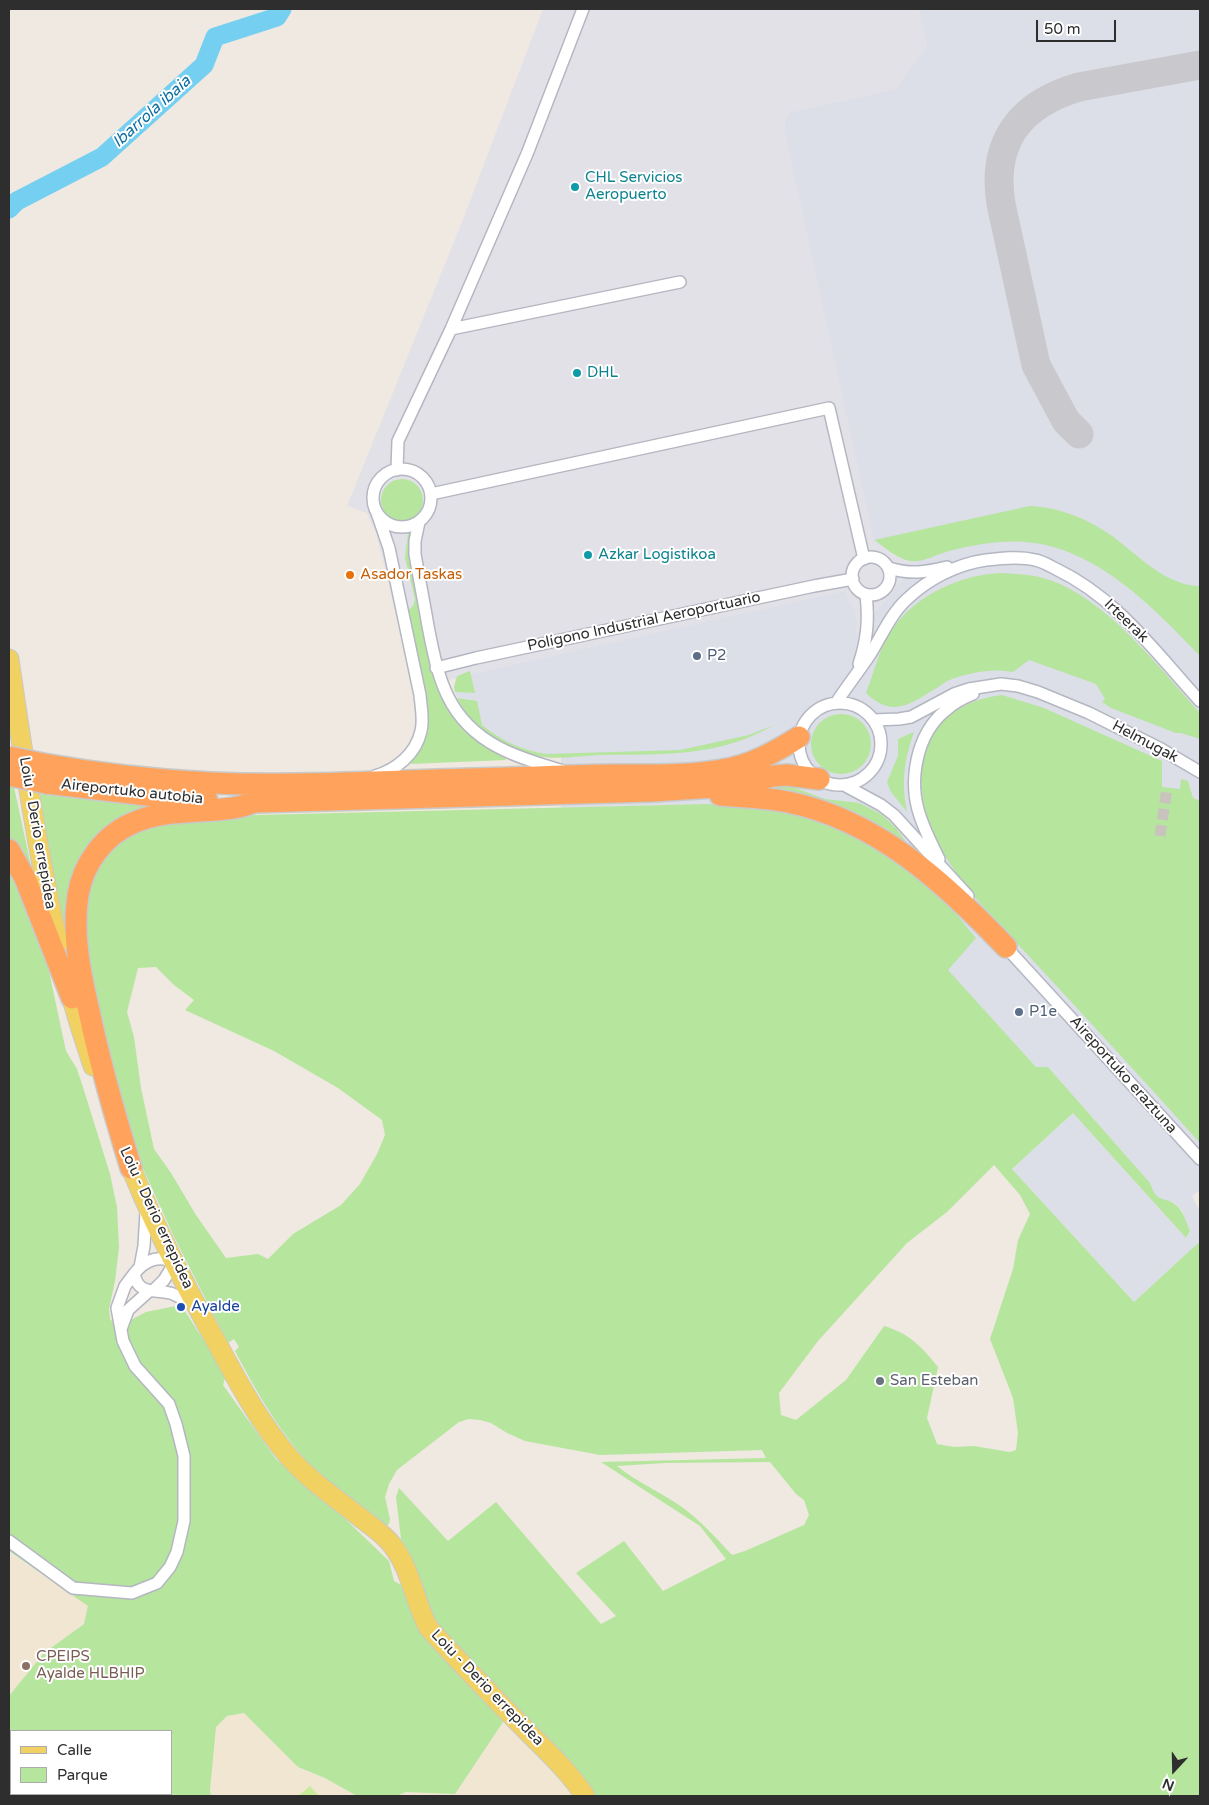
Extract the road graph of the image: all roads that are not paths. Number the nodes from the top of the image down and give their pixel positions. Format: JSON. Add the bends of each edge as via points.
{"nodes":[{"id":1,"x":583,"y":9,"type":"edge"},
{"id":2,"x":680,"y":282,"type":"dead end"},
{"id":3,"x":451,"y":329,"type":"junction"},
{"id":4,"x":397,"y":470,"type":"junction"},
{"id":5,"x":431,"y":494,"type":"junction"},
{"id":6,"x":377,"y":513,"type":"junction"},
{"id":7,"x":419,"y":522,"type":"junction"},
{"id":8,"x":864,"y":559,"type":"junction"},
{"id":9,"x":971,"y":562,"type":"junction"},
{"id":10,"x":889,"y":568,"type":"junction"},
{"id":11,"x":853,"y":579,"type":"junction"},
{"id":12,"x":866,"y":595,"type":"junction"},
{"id":13,"x":9,"y":660,"type":"edge"},
{"id":14,"x":436,"y":668,"type":"junction"},
{"id":15,"x":854,"y":677,"type":"junction"},
{"id":16,"x":987,"y":685,"type":"junction"},
{"id":17,"x":1200,"y":701,"type":"edge"},
{"id":18,"x":836,"y":703,"type":"junction"},
{"id":19,"x":874,"y":720,"type":"junction"},
{"id":20,"x":799,"y":737,"type":"junction"},
{"id":21,"x":9,"y":744,"type":"edge"},
{"id":22,"x":9,"y":757,"type":"edge"},
{"id":23,"x":44,"y":767,"type":"junction"},
{"id":24,"x":1200,"y":772,"type":"edge"},
{"id":25,"x":9,"y":775,"type":"edge"},
{"id":26,"x":579,"y":776,"type":"junction"},
{"id":27,"x":820,"y":779,"type":"junction"},
{"id":28,"x":354,"y":782,"type":"junction"},
{"id":29,"x":844,"y":785,"type":"junction"},
{"id":30,"x":652,"y":791,"type":"junction"},
{"id":31,"x":255,"y":793,"type":"junction"},
{"id":32,"x":9,"y":850,"type":"edge"},
{"id":33,"x":945,"y":871,"type":"junction"},
{"id":34,"x":1006,"y":947,"type":"junction"},
{"id":35,"x":72,"y":998,"type":"junction"},
{"id":36,"x":1200,"y":1159,"type":"edge"},
{"id":37,"x":131,"y":1168,"type":"junction"},
{"id":38,"x":145,"y":1198,"type":"junction"},
{"id":39,"x":175,"y":1262,"type":"junction"},
{"id":40,"x":137,"y":1270,"type":"junction"},
{"id":41,"x":151,"y":1291,"type":"junction"},
{"id":42,"x":197,"y":1307,"type":"junction"},
{"id":43,"x":121,"y":1330,"type":"junction"},
{"id":44,"x":9,"y":1541,"type":"edge"},
{"id":45,"x":585,"y":1796,"type":"edge"}],
"edges":[{"from":1,"to":3,"type":"street","via":[[527,154]]},
{"from":2,"to":3,"type":"street"},
{"from":3,"to":4,"type":"street","via":[[398,441]]},
{"from":4,"to":5,"type":"street","via":[[415,472],[428,485]]},
{"from":4,"to":6,"type":"street","via":[[388,472],[376,486],[373,495]]},
{"from":5,"to":7,"type":"street","via":[[429,510]]},
{"from":5,"to":8,"type":"street","via":[[829,408]]},
{"from":6,"to":7,"type":"street","via":[[394,526],[407,527]]},
{"from":6,"to":28,"type":"street","via":[[388,548],[420,695],[421,731],[416,745],[404,760],[388,772]]},
{"from":7,"to":14,"type":"street","via":[[415,554]]},
{"from":8,"to":10,"type":"street","via":[[879,559]]},
{"from":8,"to":11,"type":"street","via":[[855,567]]},
{"from":9,"to":10,"type":"street","via":[[918,573]]},
{"from":9,"to":15,"type":"street","via":[[926,583],[904,601]]},
{"from":9,"to":17,"type":"street","name":"Irteerak","via":[[1013,558],[1036,560],[1076,579],[1122,614]]},
{"from":10,"to":12,"type":"street","via":[[890,583],[886,589]]},
{"from":11,"to":12,"type":"street","via":[[855,586]]},
{"from":11,"to":14,"type":"street","name":"Polígono Industrial Aeroportuario"},
{"from":12,"to":15,"type":"street","via":[[866,644]]},
{"from":13,"to":35,"type":"main road","name":"Loiu - Derio errepidea","via":[[45,884]]},
{"from":14,"to":26,"type":"street","via":[[451,705],[477,733],[520,757]]},
{"from":15,"to":18,"type":"street"},
{"from":16,"to":19,"type":"street","name":"Helmugak","via":[[954,694],[911,716]]},
{"from":16,"to":24,"type":"street","name":"Helmugak","via":[[1018,686],[1038,692],[1089,713]]},
{"from":16,"to":33,"type":"street","via":[[945,710],[932,724],[918,755],[915,776],[920,816]]},
{"from":18,"to":19,"type":"street","via":[[864,710]]},
{"from":18,"to":20,"type":"street","via":[[816,710],[802,727]]},
{"from":19,"to":29,"type":"street","via":[[881,740],[878,761],[864,777]]},
{"from":20,"to":26,"type":"highway","via":[[760,758],[722,770],[672,775]]},
{"from":20,"to":27,"type":"street","via":[[801,757]]},
{"from":21,"to":23,"type":"highway"},
{"from":22,"to":23,"type":"highway","name":"Aireportuko autobia","bridge":true},
{"from":23,"to":25,"type":"highway","name":"Aireportuko autobia","bridge":true},
{"from":23,"to":31,"type":"highway","name":"Aireportuko autobia","via":[[213,783]]},
{"from":23,"to":31,"type":"highway","name":"Aireportuko autobia","via":[[155,796]]},
{"from":26,"to":28,"type":"highway"},
{"from":27,"to":29,"type":"street"},
{"from":27,"to":30,"type":"highway","via":[[773,776],[731,786]]},
{"from":28,"to":31,"type":"highway"},
{"from":29,"to":33,"type":"street","name":"Aireportuko eraztuna","via":[[894,815]]},
{"from":30,"to":31,"type":"highway"},
{"from":30,"to":34,"type":"highway","via":[[780,800],[819,810],[850,823],[918,863]]},
{"from":31,"to":37,"type":"highway","via":[[235,808],[154,816],[133,822],[100,846],[86,868],[77,899],[76,947],[95,1039]]},
{"from":32,"to":35,"type":"highway","via":[[25,878]]},
{"from":33,"to":34,"type":"street","name":"Aireportuko eraztuna","via":[[999,934]]},
{"from":34,"to":36,"type":"street","name":"Aireportuko eraztuna"},
{"from":35,"to":37,"type":"main road","name":"Loiu - Derio errepidea","via":[[105,1101]]},
{"from":37,"to":38,"type":"main road","name":"Loiu - Derio errepidea"},
{"from":38,"to":39,"type":"main road","name":"Loiu - Derio errepidea"},
{"from":38,"to":40,"type":"street","via":[[146,1228]]},
{"from":39,"to":40,"type":"street","via":[[156,1258]]},
{"from":39,"to":41,"type":"street","via":[[164,1280]]},
{"from":39,"to":42,"type":"main road","name":"Loiu - Derio errepidea"},
{"from":40,"to":41,"type":"street","via":[[136,1281],[141,1288]]},
{"from":40,"to":43,"type":"street","via":[[124,1286],[117,1308]]},
{"from":41,"to":42,"type":"street","via":[[171,1294]]},
{"from":41,"to":43,"type":"street","via":[[128,1310]]},
{"from":42,"to":45,"type":"main road","name":"Loiu - Derio errepidea","via":[[258,1414],[290,1458],[391,1542],[402,1557],[428,1627],[560,1764]]},
{"from":43,"to":44,"type":"street","via":[[135,1366],[168,1404],[184,1456],[184,1520],[170,1567],[157,1583],[132,1593],[73,1588]]}]}
